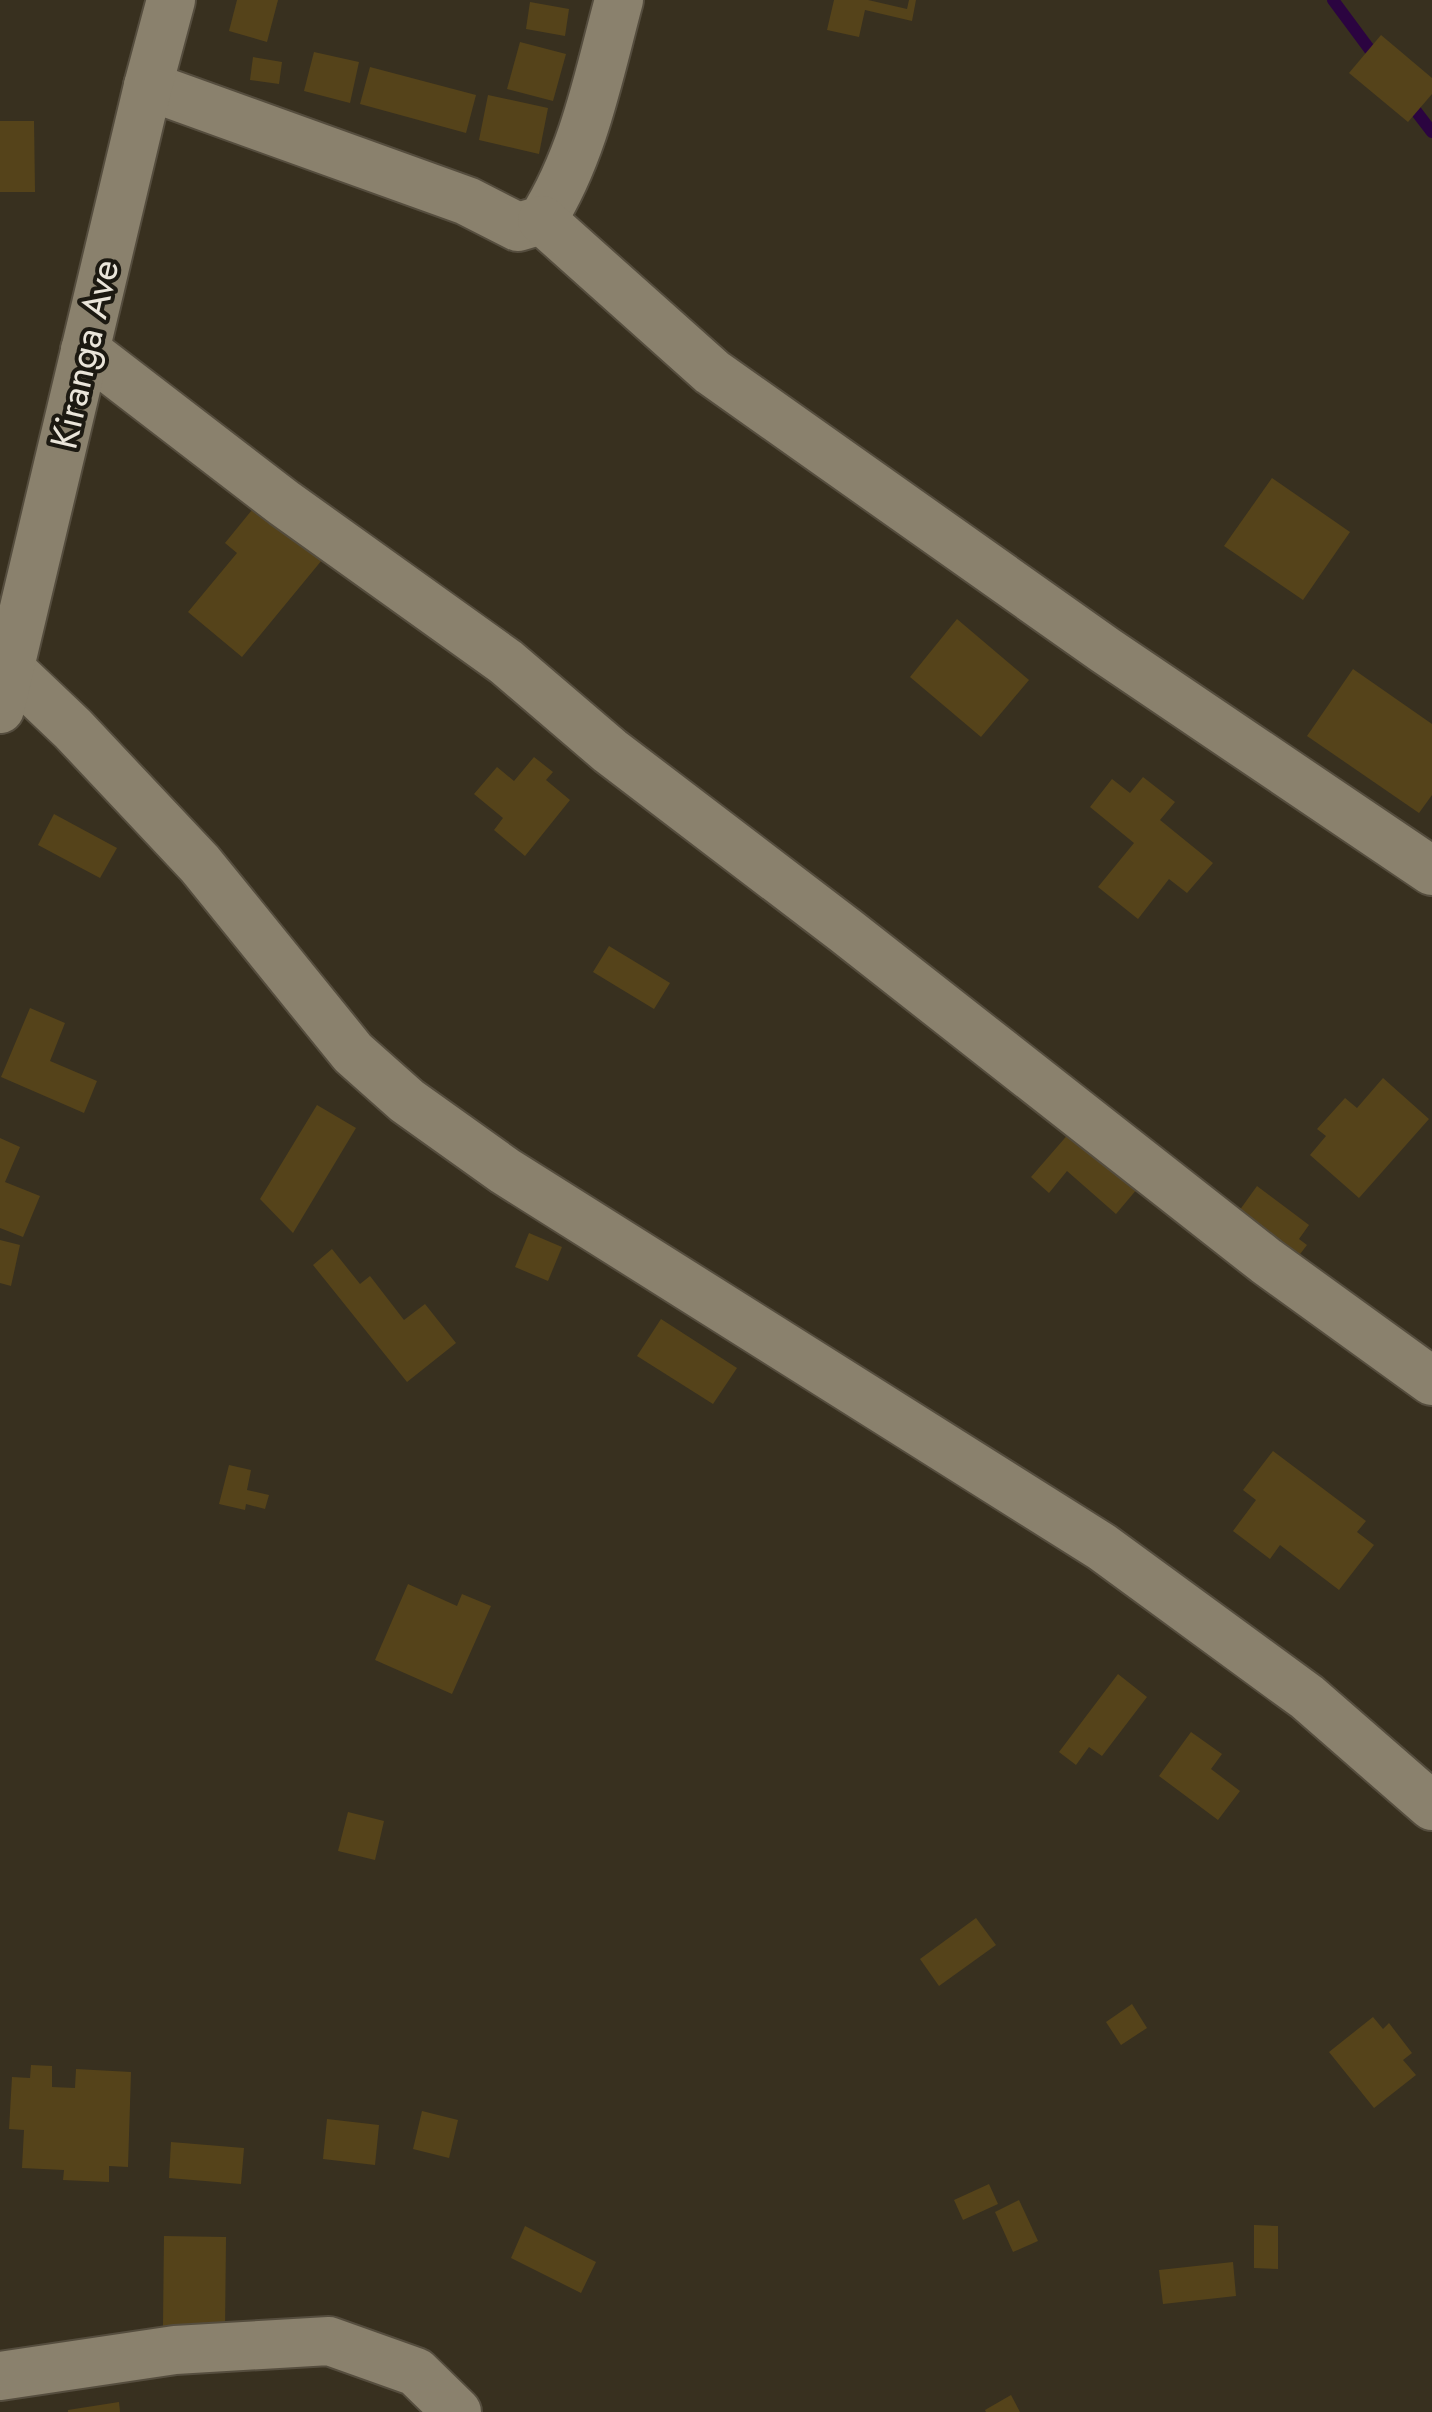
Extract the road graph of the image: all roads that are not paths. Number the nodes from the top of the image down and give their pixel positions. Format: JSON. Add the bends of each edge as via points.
{"nodes":[{"id":1,"x":171,"y":0,"type":"edge"},
{"id":2,"x":619,"y":0,"type":"edge"},
{"id":3,"x":148,"y":86,"type":"junction"},
{"id":4,"x":542,"y":220,"type":"junction"},
{"id":5,"x":85,"y":350,"type":"junction"},
{"id":6,"x":6,"y":690,"type":"edge"},
{"id":7,"x":1432,"y":871,"type":"edge"},
{"id":8,"x":1432,"y":1381,"type":"edge"},
{"id":9,"x":1432,"y":1806,"type":"edge"},
{"id":10,"x":0,"y":2376,"type":"edge"},
{"id":11,"x":458,"y":2412,"type":"edge"}],
"edges":[{"from":1,"to":3,"type":"street","name":"Kiranga Ave"},
{"from":2,"to":4,"type":"street","via":[[579,145]]},
{"from":3,"to":4,"type":"street","via":[[468,201],[518,227]]},
{"from":3,"to":5,"type":"street","name":"Kiranga Ave"},
{"from":4,"to":7,"type":"street","via":[[712,372]]},
{"from":5,"to":6,"type":"street","name":"Kiranga Ave"},
{"from":5,"to":8,"type":"street","via":[[506,662],[610,751],[1266,1261]]},
{"from":6,"to":9,"type":"street","via":[[73,729],[200,864],[353,1052],[407,1101],[506,1171],[1102,1547],[1307,1697]]},
{"from":10,"to":11,"type":"street","via":[[175,2350],[328,2341],[416,2372]]}]}
